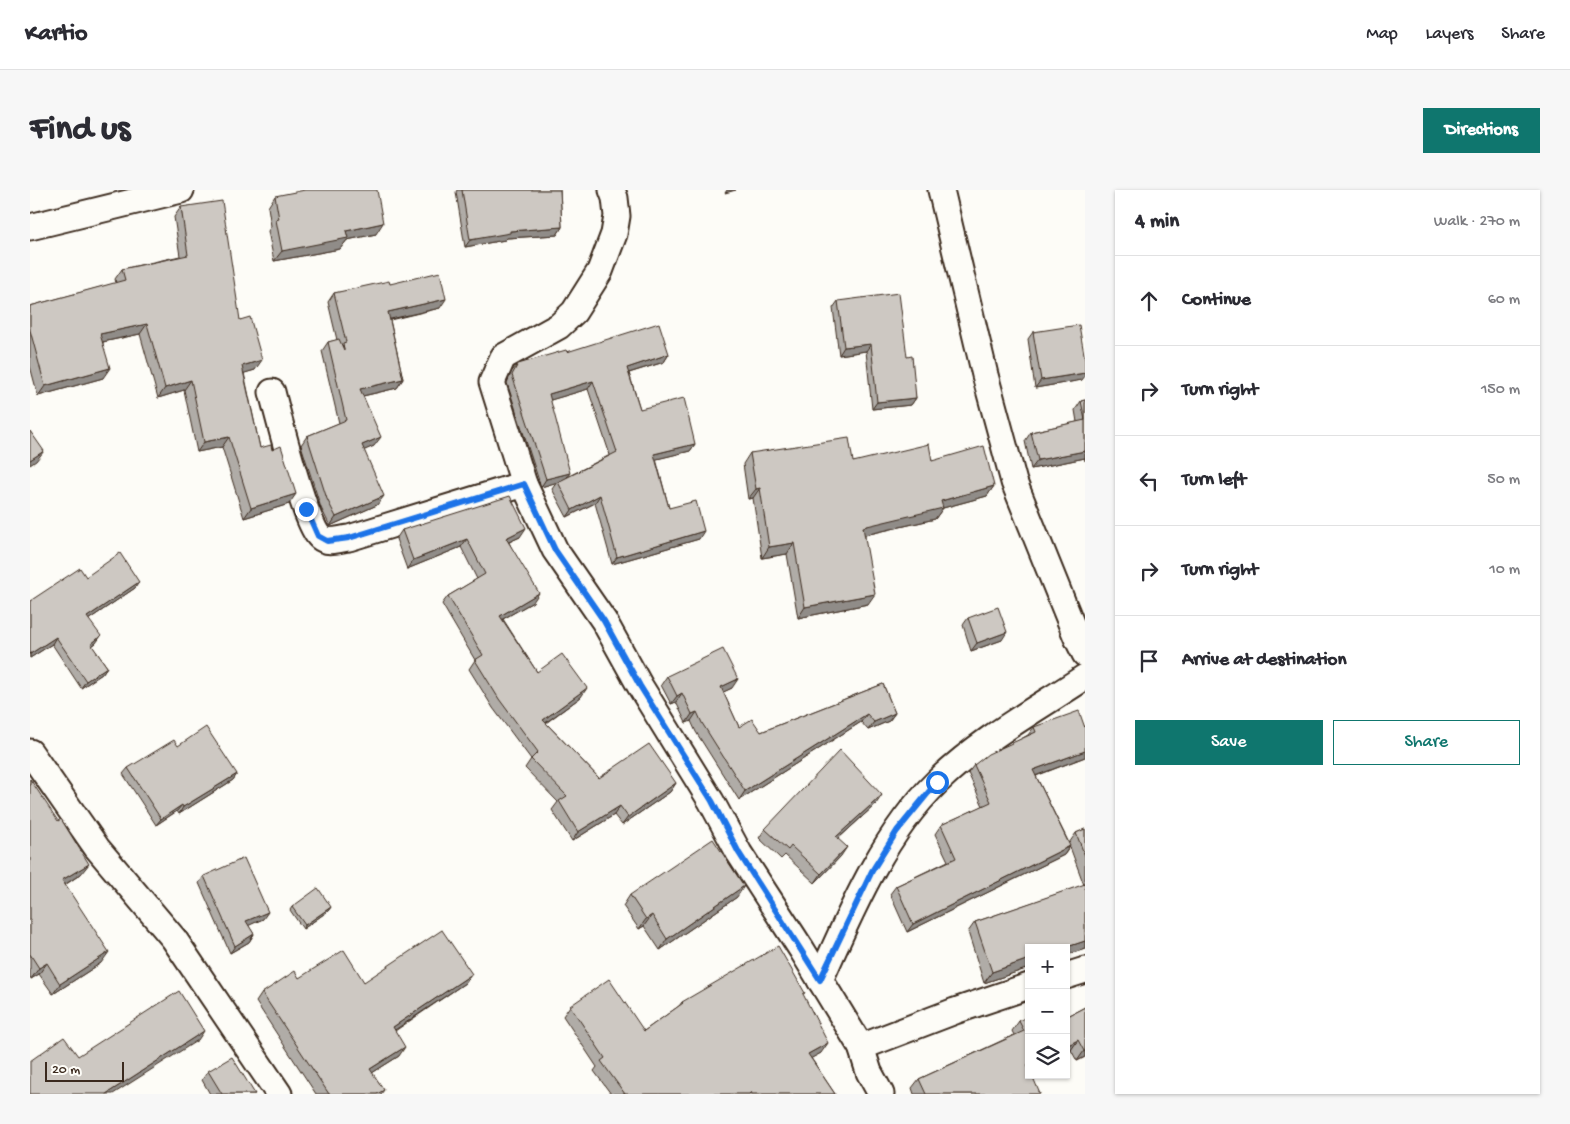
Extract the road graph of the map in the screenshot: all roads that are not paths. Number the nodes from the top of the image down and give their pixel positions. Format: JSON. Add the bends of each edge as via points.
{"nodes":[{"id":1,"x":181,"y":190,"type":"edge"},
{"id":2,"x":612,"y":190,"type":"edge"},
{"id":3,"x":941,"y":190,"type":"edge"},
{"id":4,"x":30,"y":227,"type":"edge"},
{"id":5,"x":272,"y":392,"type":"dead end"},
{"id":6,"x":524,"y":484,"type":"junction"},
{"id":7,"x":1085,"y":654,"type":"edge"},
{"id":8,"x":1085,"y":677,"type":"edge"},
{"id":9,"x":30,"y":752,"type":"edge"},
{"id":10,"x":1085,"y":970,"type":"edge"},
{"id":11,"x":1070,"y":975,"type":"edge"},
{"id":12,"x":820,"y":980,"type":"junction"},
{"id":13,"x":1025,"y":987,"type":"edge"},
{"id":14,"x":861,"y":1047,"type":"junction"},
{"id":15,"x":279,"y":1094,"type":"edge"},
{"id":16,"x":880,"y":1094,"type":"edge"}],
"edges":[{"from":1,"to":4,"type":"street"},
{"from":2,"to":6,"type":"street","via":[[617,216],[600,271],[574,312],[559,326],[504,358],[492,382]]},
{"from":3,"to":7,"type":"street","via":[[984,375],[1014,482]]},
{"from":5,"to":6,"type":"street","via":[[306,509],[318,536],[327,541],[349,538]]},
{"from":6,"to":12,"type":"street","via":[[555,550],[604,621],[640,686],[712,801],[739,853]]},
{"from":8,"to":12,"type":"street","via":[[992,737],[937,782],[897,831],[872,871]]},
{"from":9,"to":15,"type":"street","via":[[98,848],[174,938]]},
{"from":10,"to":11,"type":"street"},
{"from":12,"to":14,"type":"street"},
{"from":13,"to":14,"type":"street"},
{"from":14,"to":16,"type":"street"}]}
